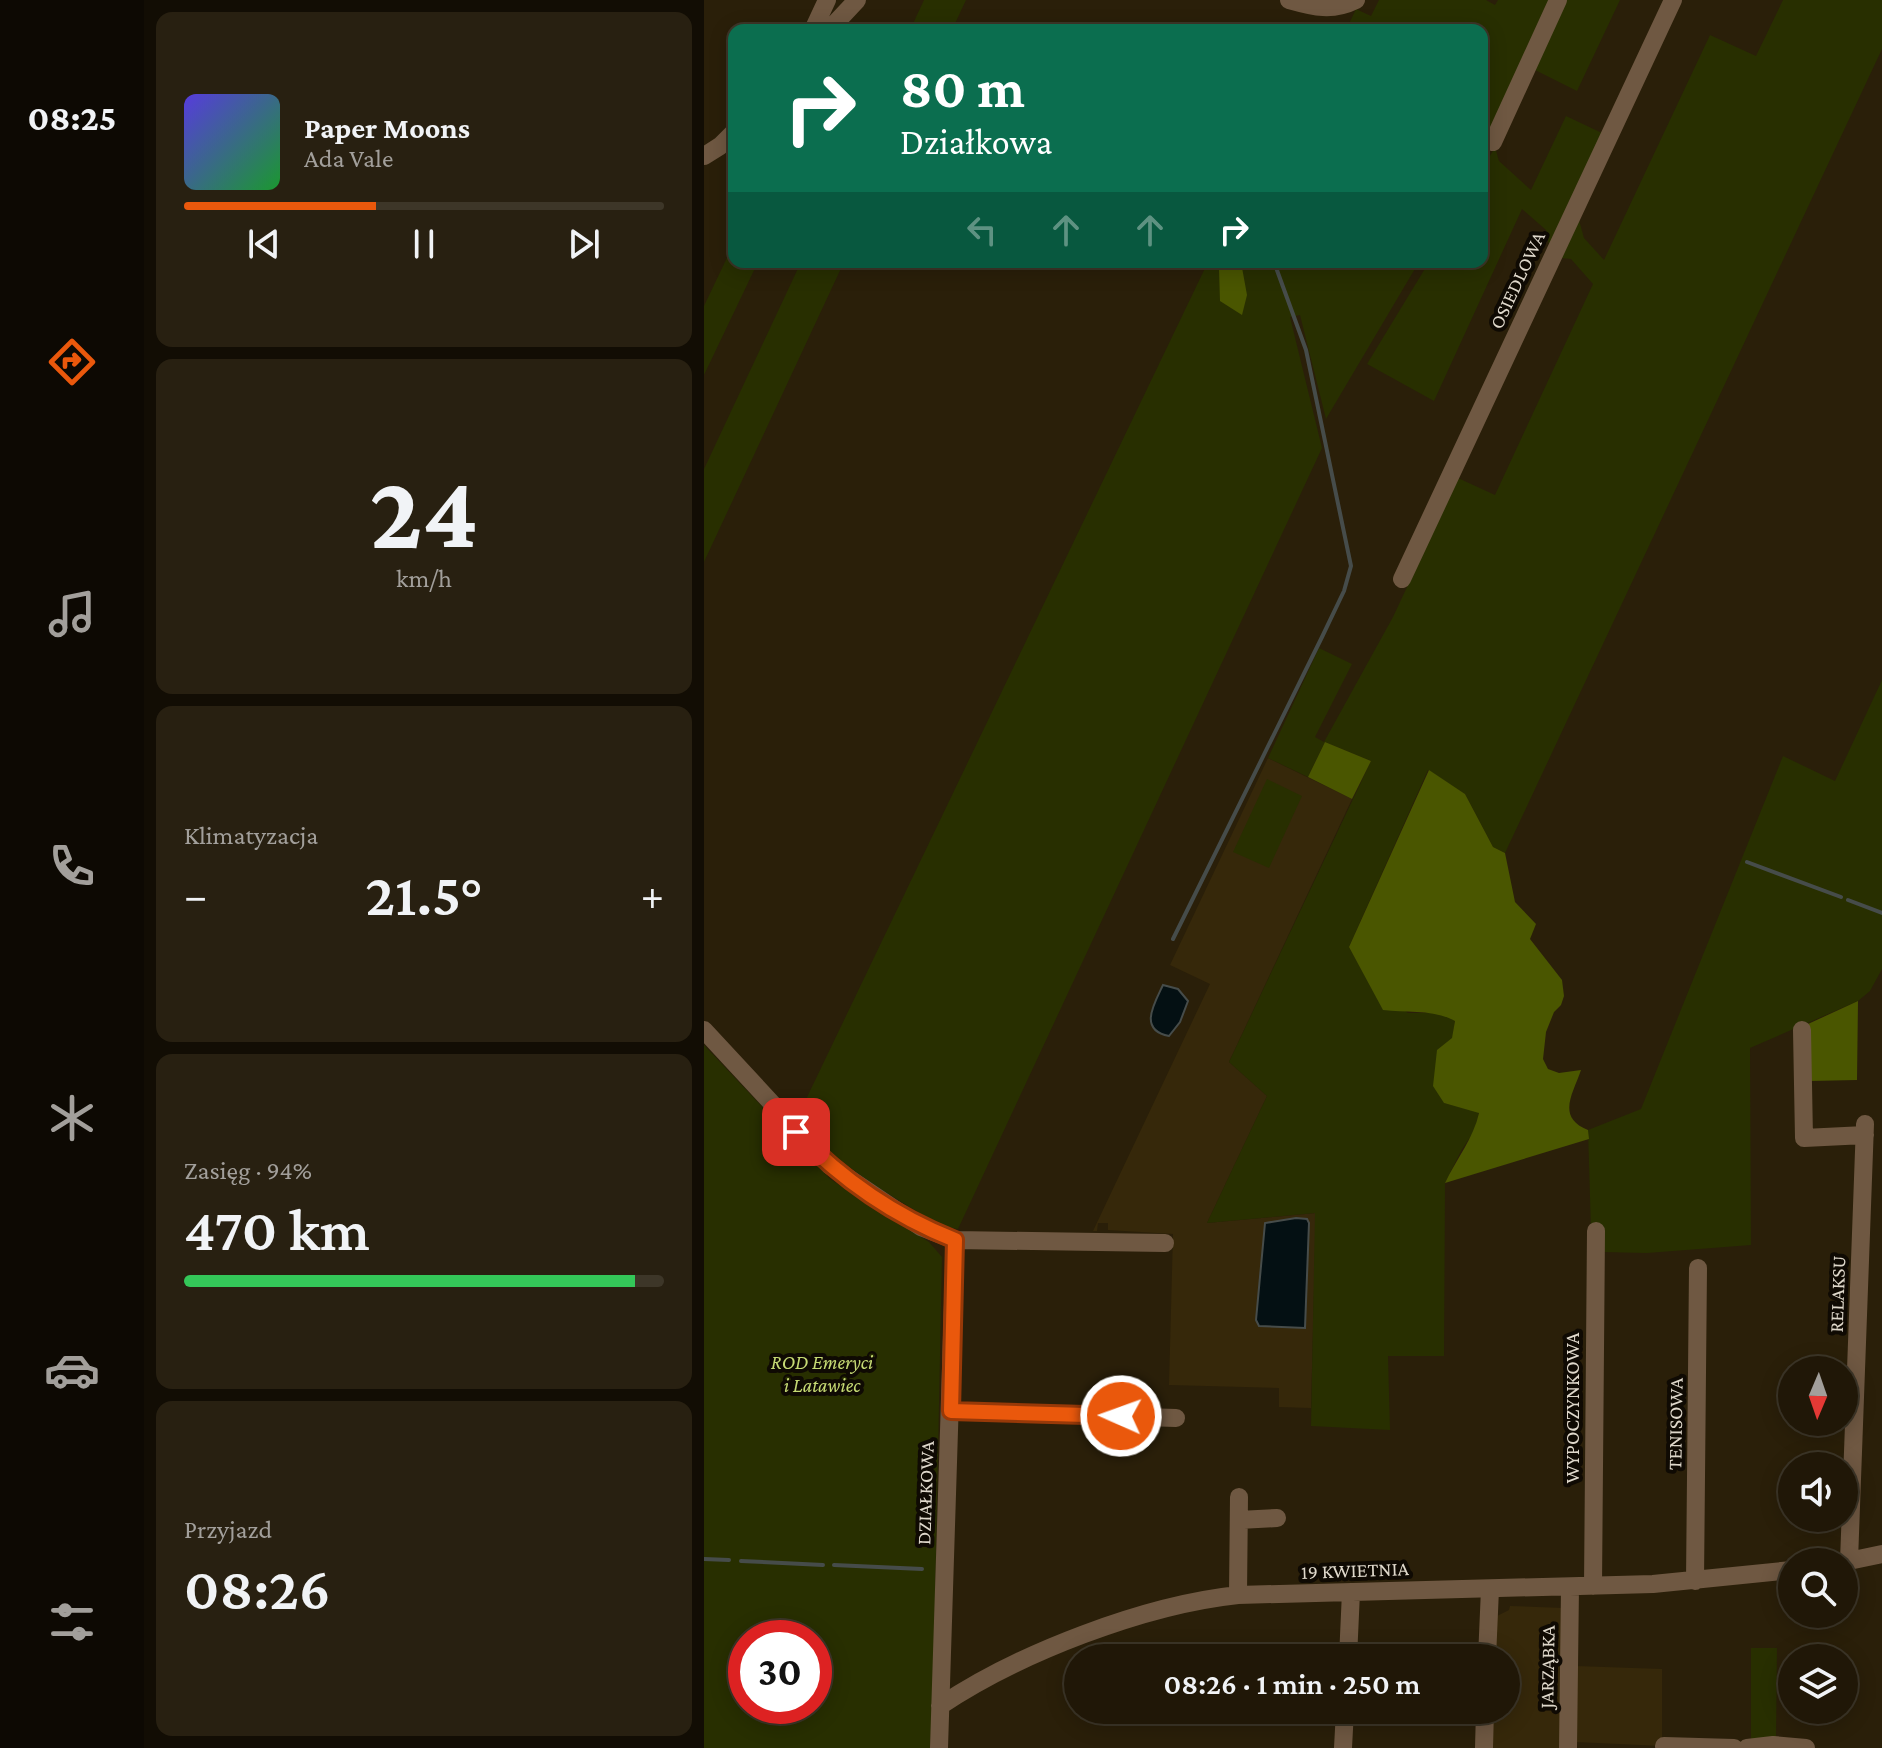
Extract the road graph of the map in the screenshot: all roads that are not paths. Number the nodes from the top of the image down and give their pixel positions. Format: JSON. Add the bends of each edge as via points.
{"nodes":[{"id":1,"x":827,"y":0,"type":"edge"},
{"id":2,"x":857,"y":0,"type":"edge"},
{"id":3,"x":1289,"y":0,"type":"edge"},
{"id":4,"x":1356,"y":0,"type":"edge"},
{"id":5,"x":1558,"y":0,"type":"edge"},
{"id":6,"x":1673,"y":0,"type":"edge"},
{"id":7,"x":816,"y":24,"type":"edge"},
{"id":8,"x":835,"y":24,"type":"edge"},
{"id":9,"x":728,"y":138,"type":"edge"},
{"id":10,"x":1493,"y":142,"type":"dead end"},
{"id":11,"x":704,"y":156,"type":"edge"},
{"id":12,"x":1402,"y":579,"type":"dead end"},
{"id":13,"x":704,"y":1030,"type":"edge"},
{"id":14,"x":1802,"y":1030,"type":"dead end"},
{"id":15,"x":1596,"y":1231,"type":"dead end"},
{"id":16,"x":955,"y":1240,"type":"junction"},
{"id":17,"x":1165,"y":1243,"type":"dead end"},
{"id":18,"x":1698,"y":1268,"type":"dead end"},
{"id":19,"x":951,"y":1411,"type":"junction"},
{"id":20,"x":1176,"y":1418,"type":"dead end"},
{"id":21,"x":1239,"y":1497,"type":"dead end"},
{"id":22,"x":1277,"y":1518,"type":"dead end"},
{"id":23,"x":1239,"y":1520,"type":"junction"},
{"id":24,"x":1847,"y":1548,"type":"edge"},
{"id":25,"x":1882,"y":1554,"type":"edge"},
{"id":26,"x":1858,"y":1559,"type":"edge"},
{"id":27,"x":1778,"y":1572,"type":"edge"},
{"id":28,"x":1695,"y":1581,"type":"junction"},
{"id":29,"x":1593,"y":1586,"type":"junction"},
{"id":30,"x":1570,"y":1587,"type":"junction"},
{"id":31,"x":1490,"y":1589,"type":"junction"},
{"id":32,"x":1351,"y":1592,"type":"junction"},
{"id":33,"x":1238,"y":1595,"type":"junction"},
{"id":34,"x":1349,"y":1644,"type":"edge"},
{"id":35,"x":1488,"y":1644,"type":"edge"},
{"id":36,"x":940,"y":1706,"type":"junction"},
{"id":37,"x":1344,"y":1724,"type":"edge"},
{"id":38,"x":1485,"y":1724,"type":"edge"},
{"id":39,"x":1664,"y":1746,"type":"dead end"},
{"id":40,"x":1744,"y":1747,"type":"edge"},
{"id":41,"x":939,"y":1748,"type":"edge"},
{"id":42,"x":1343,"y":1748,"type":"edge"},
{"id":43,"x":1484,"y":1748,"type":"edge"},
{"id":44,"x":1568,"y":1748,"type":"edge"},
{"id":45,"x":1806,"y":1748,"type":"edge"}],
"edges":[{"from":1,"to":7,"type":"street"},
{"from":2,"to":8,"type":"street"},
{"from":3,"to":4,"type":"street","via":[[1340,8]]},
{"from":5,"to":10,"type":"street"},
{"from":6,"to":12,"type":"street","name":"OSIEDLOWA"},
{"from":9,"to":11,"type":"street"},
{"from":13,"to":16,"type":"street","via":[[829,1165],[921,1227]]},
{"from":14,"to":24,"type":"street","name":"RELAKSU","via":[[1804,1138],[1865,1129]]},
{"from":15,"to":29,"type":"street","name":"WYPOCZYNKOWA"},
{"from":16,"to":17,"type":"street"},
{"from":16,"to":19,"type":"street","name":"DZIAŁKOWA"},
{"from":18,"to":28,"type":"street","name":"TENISOWA"},
{"from":19,"to":20,"type":"street"},
{"from":19,"to":36,"type":"street","name":"DZIAŁKOWA"},
{"from":21,"to":23,"type":"street"},
{"from":22,"to":23,"type":"street"},
{"from":23,"to":33,"type":"street"},
{"from":25,"to":26,"type":"street"},
{"from":27,"to":28,"type":"street","name":"19 KWIETNIA"},
{"from":28,"to":29,"type":"street","name":"19 KWIETNIA"},
{"from":29,"to":30,"type":"street","name":"19 KWIETNIA"},
{"from":30,"to":31,"type":"street","name":"19 KWIETNIA"},
{"from":30,"to":44,"type":"street","name":"JARZĄBKA"},
{"from":31,"to":32,"type":"street","name":"19 KWIETNIA"},
{"from":31,"to":35,"type":"street"},
{"from":32,"to":33,"type":"street","name":"19 KWIETNIA"},
{"from":32,"to":34,"type":"street"},
{"from":33,"to":36,"type":"street","name":"19 KWIETNIA","via":[[1176,1605],[1097,1630],[995,1674]]},
{"from":36,"to":41,"type":"street","name":"DZIAŁKOWA"},
{"from":37,"to":42,"type":"street"},
{"from":38,"to":43,"type":"street"},
{"from":39,"to":40,"type":"street"},
{"from":40,"to":45,"type":"street"}]}
